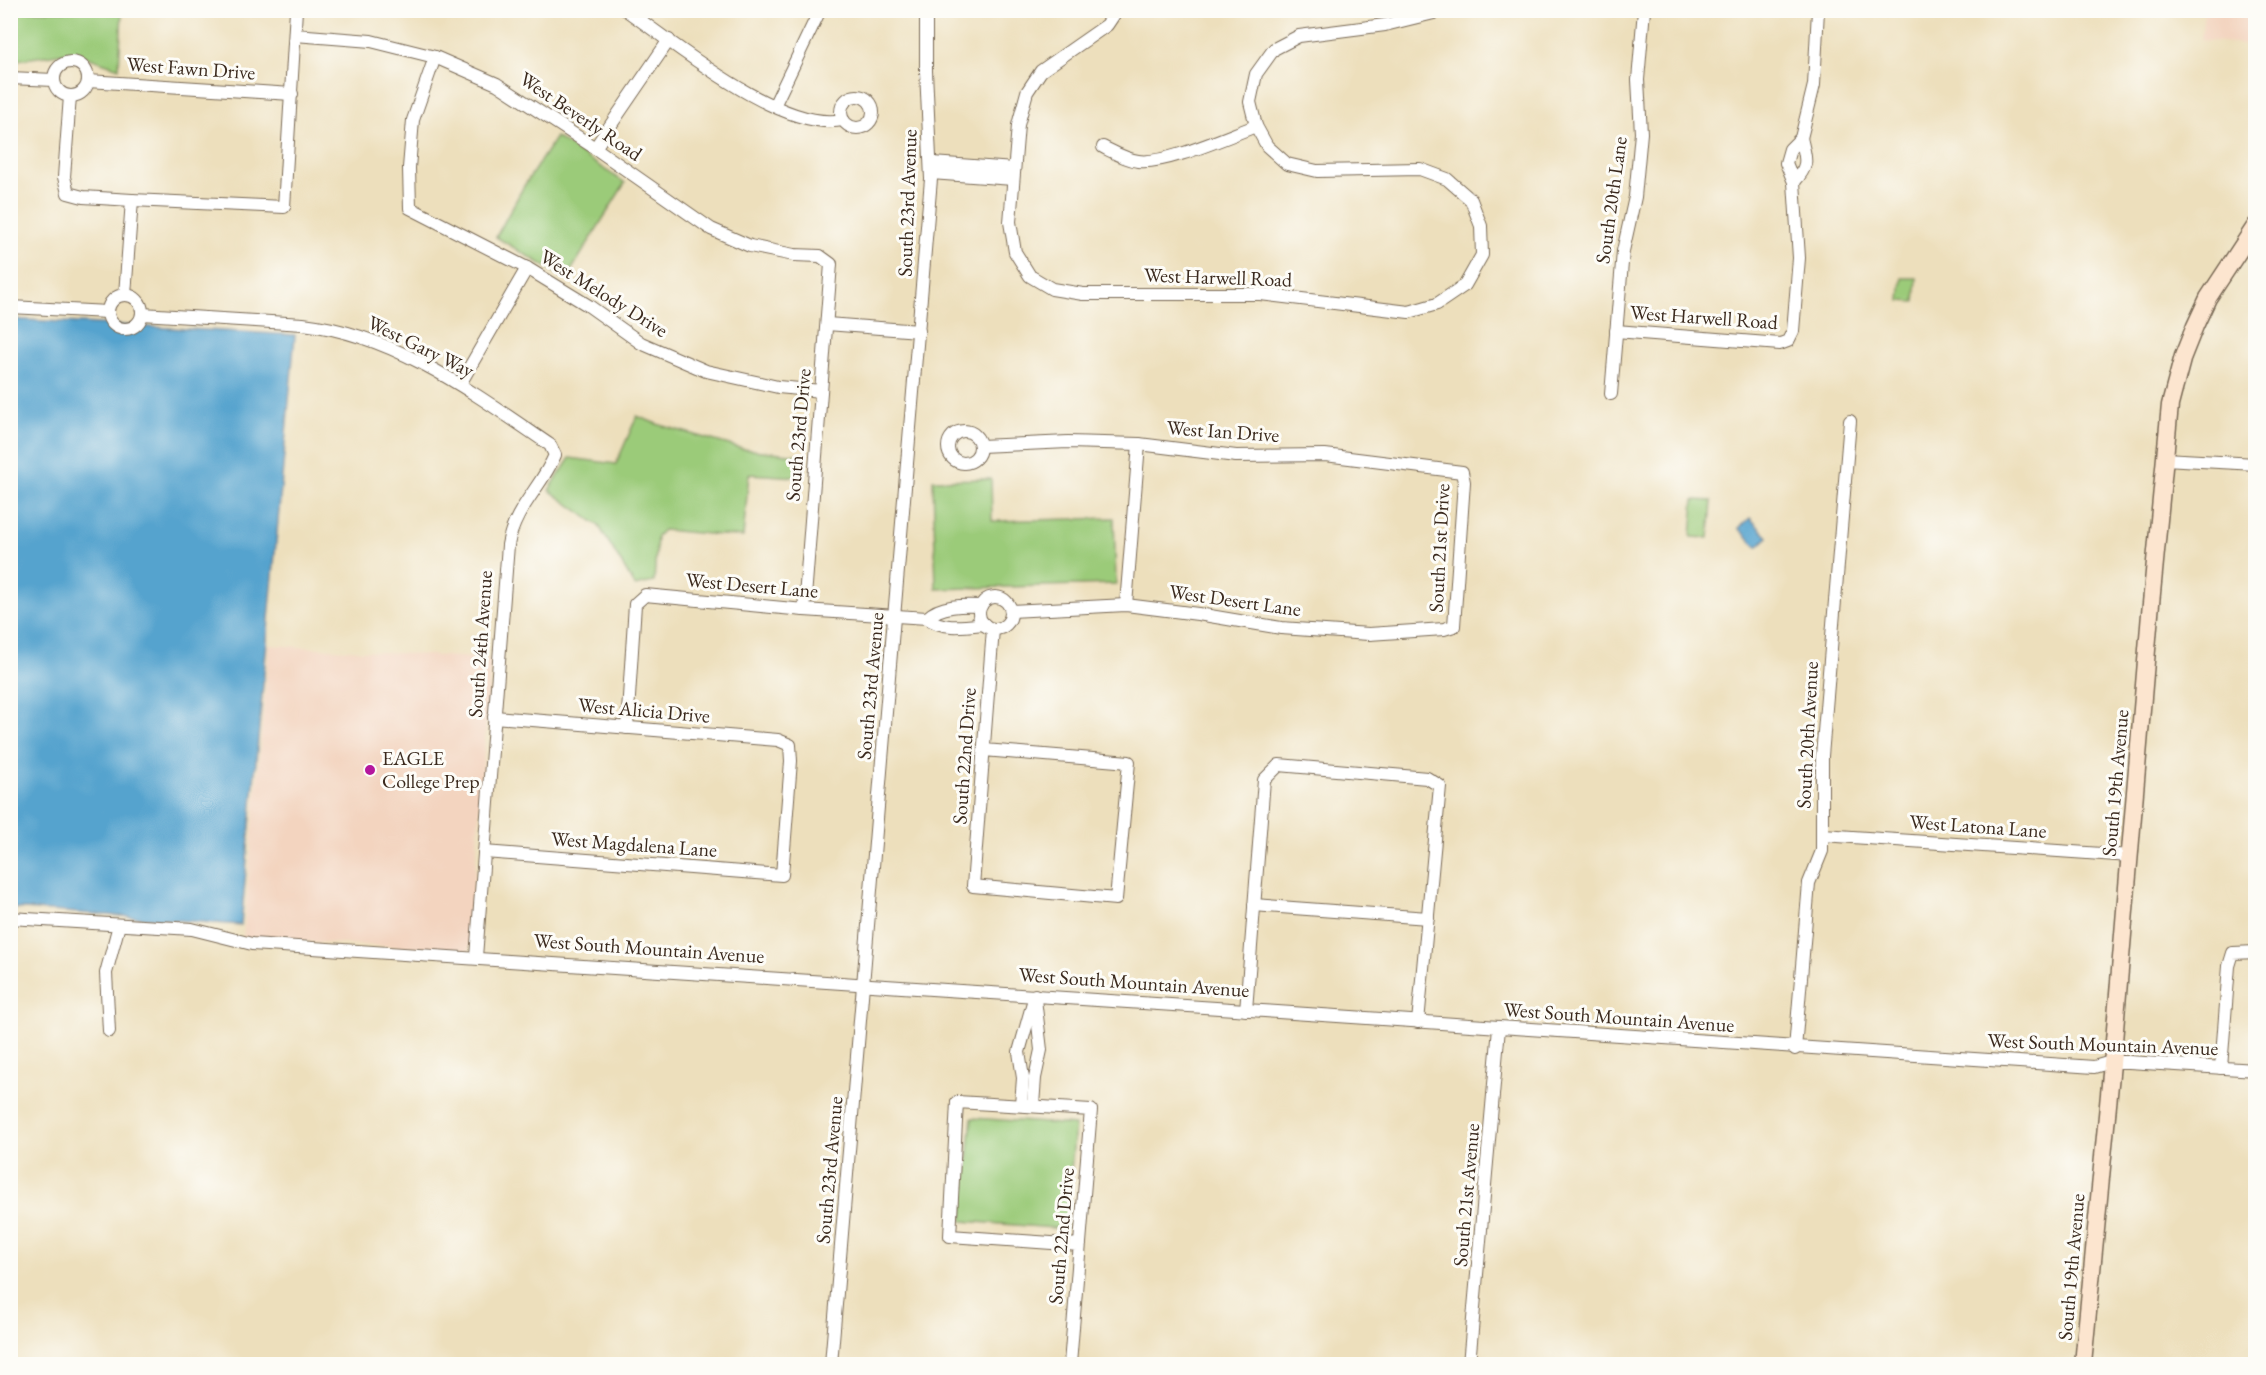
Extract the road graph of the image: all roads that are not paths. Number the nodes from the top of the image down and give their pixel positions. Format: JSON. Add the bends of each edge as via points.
{"nodes":[{"id":1,"x":296,"y":10,"type":"edge"},
{"id":2,"x":626,"y":10,"type":"edge"},
{"id":3,"x":820,"y":10,"type":"edge"},
{"id":4,"x":926,"y":10,"type":"edge"},
{"id":5,"x":1116,"y":10,"type":"edge"},
{"id":6,"x":1446,"y":10,"type":"edge"},
{"id":7,"x":1644,"y":10,"type":"edge"},
{"id":8,"x":1818,"y":10,"type":"edge"},
{"id":9,"x":295,"y":35,"type":"junction"},
{"id":10,"x":669,"y":40,"type":"junction"},
{"id":11,"x":435,"y":57,"type":"junction"},
{"id":12,"x":10,"y":78,"type":"edge"},
{"id":13,"x":54,"y":80,"type":"junction"},
{"id":14,"x":88,"y":81,"type":"junction"},
{"id":15,"x":292,"y":94,"type":"junction"},
{"id":16,"x":70,"y":96,"type":"junction"},
{"id":17,"x":774,"y":106,"type":"junction"},
{"id":18,"x":843,"y":120,"type":"dead end"},
{"id":19,"x":1256,"y":126,"type":"junction"},
{"id":20,"x":1801,"y":138,"type":"junction"},
{"id":21,"x":1103,"y":147,"type":"dead end"},
{"id":22,"x":596,"y":148,"type":"junction"},
{"id":23,"x":932,"y":168,"type":"junction"},
{"id":24,"x":1013,"y":174,"type":"junction"},
{"id":25,"x":1794,"y":182,"type":"junction"},
{"id":26,"x":132,"y":200,"type":"junction"},
{"id":27,"x":2256,"y":225,"type":"edge"},
{"id":28,"x":831,"y":264,"type":"joint"},
{"id":29,"x":527,"y":268,"type":"junction"},
{"id":30,"x":125,"y":295,"type":"junction"},
{"id":31,"x":10,"y":307,"type":"edge"},
{"id":32,"x":108,"y":312,"type":"junction"},
{"id":33,"x":142,"y":314,"type":"junction"},
{"id":34,"x":827,"y":324,"type":"junction"},
{"id":35,"x":919,"y":331,"type":"junction"},
{"id":36,"x":1616,"y":331,"type":"junction"},
{"id":37,"x":460,"y":384,"type":"junction"},
{"id":38,"x":821,"y":391,"type":"junction"},
{"id":39,"x":1611,"y":394,"type":"dead end"},
{"id":40,"x":1850,"y":421,"type":"dead end"},
{"id":41,"x":1139,"y":444,"type":"junction"},
{"id":42,"x":980,"y":446,"type":"dead end"},
{"id":43,"x":555,"y":455,"type":"joint"},
{"id":44,"x":2164,"y":459,"type":"junction"},
{"id":45,"x":2256,"y":464,"type":"edge"},
{"id":46,"x":1462,"y":472,"type":"joint"},
{"id":47,"x":1126,"y":605,"type":"junction"},
{"id":48,"x":981,"y":606,"type":"junction"},
{"id":49,"x":956,"y":607,"type":"junction"},
{"id":50,"x":804,"y":610,"type":"junction"},
{"id":51,"x":1011,"y":611,"type":"junction"},
{"id":52,"x":896,"y":616,"type":"junction"},
{"id":53,"x":927,"y":618,"type":"junction"},
{"id":54,"x":956,"y":626,"type":"junction"},
{"id":55,"x":988,"y":626,"type":"junction"},
{"id":56,"x":1454,"y":626,"type":"joint"},
{"id":57,"x":494,"y":717,"type":"junction"},
{"id":58,"x":627,"y":728,"type":"junction"},
{"id":59,"x":984,"y":750,"type":"junction"},
{"id":60,"x":1823,"y":835,"type":"junction"},
{"id":61,"x":484,"y":852,"type":"junction"},
{"id":62,"x":2131,"y":856,"type":"junction"},
{"id":63,"x":782,"y":875,"type":"joint"},
{"id":64,"x":1254,"y":905,"type":"junction"},
{"id":65,"x":10,"y":918,"type":"edge"},
{"id":66,"x":1428,"y":918,"type":"junction"},
{"id":67,"x":119,"y":925,"type":"junction"},
{"id":68,"x":2256,"y":952,"type":"edge"},
{"id":69,"x":476,"y":957,"type":"junction"},
{"id":70,"x":865,"y":982,"type":"junction"},
{"id":71,"x":1035,"y":994,"type":"junction"},
{"id":72,"x":1246,"y":1010,"type":"junction"},
{"id":73,"x":1418,"y":1022,"type":"junction"},
{"id":74,"x":1499,"y":1028,"type":"junction"},
{"id":75,"x":109,"y":1031,"type":"dead end"},
{"id":76,"x":1795,"y":1049,"type":"junction"},
{"id":77,"x":2111,"y":1062,"type":"junction"},
{"id":78,"x":2222,"y":1068,"type":"junction"},
{"id":79,"x":2256,"y":1070,"type":"edge"},
{"id":80,"x":1027,"y":1105,"type":"junction"},
{"id":81,"x":1080,"y":1245,"type":"junction"},
{"id":82,"x":831,"y":1365,"type":"edge"},
{"id":83,"x":1070,"y":1365,"type":"edge"},
{"id":84,"x":1470,"y":1365,"type":"edge"},
{"id":85,"x":2083,"y":1365,"type":"edge"}],
"edges":[{"from":1,"to":9,"type":"street"},
{"from":2,"to":10,"type":"street"},
{"from":3,"to":17,"type":"street"},
{"from":4,"to":23,"type":"street","name":"South 23rd Avenue"},
{"from":5,"to":24,"type":"street","via":[[1107,24],[1041,71],[1027,92],[1018,125]]},
{"from":6,"to":19,"type":"street","via":[[1385,25],[1299,36],[1274,49],[1256,74],[1250,102]]},
{"from":7,"to":36,"type":"street","name":"South 20th Lane","via":[[1638,80],[1640,144],[1635,197],[1623,251]]},
{"from":8,"to":20,"type":"street","via":[[1814,85]]},
{"from":9,"to":11,"type":"street","name":"West Beverly Road","via":[[370,41]]},
{"from":9,"to":15,"type":"street"},
{"from":10,"to":17,"type":"street","via":[[745,92]]},
{"from":10,"to":22,"type":"street"},
{"from":11,"to":22,"type":"street","name":"West Beverly Road","via":[[497,84]]},
{"from":11,"to":29,"type":"street","name":"West Melody Drive","via":[[413,120],[410,208]]},
{"from":12,"to":13,"type":"street"},
{"from":13,"to":14,"type":"street","via":[[56,70],[69,62],[83,67]]},
{"from":13,"to":16,"type":"street","via":[[59,91]]},
{"from":14,"to":15,"type":"street","name":"West Fawn Drive"},
{"from":14,"to":16,"type":"street","via":[[84,90]]},
{"from":15,"to":26,"type":"street","via":[[284,207]]},
{"from":16,"to":26,"type":"street","via":[[64,177],[68,193]]},
{"from":17,"to":18,"type":"street","via":[[821,121]]},
{"from":19,"to":21,"type":"street","via":[[1170,157],[1141,162]]},
{"from":19,"to":24,"type":"street","name":"West Harwell Road","via":[[1267,146],[1287,164],[1317,171],[1420,169],[1447,179],[1471,200],[1481,226],[1482,255],[1465,285],[1437,304],[1409,312],[1260,294],[1083,294],[1052,289],[1030,276],[1015,252],[1010,222]]},
{"from":20,"to":25,"type":"street","via":[[1806,166]]},
{"from":20,"to":25,"type":"street","via":[[1787,156]]},
{"from":22,"to":28,"type":"street","name":"West Beverly Road","via":[[711,229],[750,246],[820,256]]},
{"from":23,"to":24,"type":"street"},
{"from":23,"to":35,"type":"street","name":"South 23rd Avenue"},
{"from":25,"to":36,"type":"street","name":"West Harwell Road","via":[[1799,258],[1788,341],[1780,344]]},
{"from":26,"to":30,"type":"street"},
{"from":27,"to":44,"type":"main road","name":"South 19th Avenue","via":[[2208,298],[2182,356],[2170,405]]},
{"from":28,"to":34,"type":"street","name":"South 23rd Drive"},
{"from":29,"to":37,"type":"street"},
{"from":29,"to":38,"type":"street","name":"West Melody Drive","via":[[641,343],[706,371],[778,387]]},
{"from":30,"to":32,"type":"street","via":[[115,298]]},
{"from":30,"to":33,"type":"street","via":[[139,303]]},
{"from":31,"to":32,"type":"street"},
{"from":32,"to":33,"type":"street","via":[[113,325],[126,329],[135,326]]},
{"from":33,"to":37,"type":"street","name":"West Gary Way","via":[[330,327],[382,345]]},
{"from":34,"to":35,"type":"street"},
{"from":34,"to":38,"type":"street","name":"South 23rd Drive"},
{"from":35,"to":52,"type":"street","name":"South 23rd Avenue"},
{"from":36,"to":39,"type":"street","name":"South 20th Lane"},
{"from":37,"to":43,"type":"street","name":"West Gary Way","via":[[550,445]]},
{"from":38,"to":50,"type":"street","name":"South 23rd Drive"},
{"from":40,"to":60,"type":"street","name":"South 20th Avenue","via":[[1822,756]]},
{"from":41,"to":42,"type":"street","name":"West Ian Drive"},
{"from":41,"to":46,"type":"street","name":"West Ian Drive","via":[[1236,456],[1325,455]]},
{"from":41,"to":47,"type":"street"},
{"from":43,"to":57,"type":"street","name":"South 24th Avenue","via":[[510,530]]},
{"from":44,"to":45,"type":"street"},
{"from":44,"to":62,"type":"main road","name":"South 19th Avenue"},
{"from":46,"to":56,"type":"street","name":"South 21st Drive"},
{"from":47,"to":51,"type":"street","name":"West Desert Lane"},
{"from":47,"to":56,"type":"street","name":"West Desert Lane","via":[[1281,628],[1369,634]]},
{"from":48,"to":49,"type":"street","name":"West Desert Lane"},
{"from":48,"to":51,"type":"street","via":[[987,599],[997,597],[1006,601]]},
{"from":48,"to":55,"type":"street","via":[[979,616]]},
{"from":49,"to":53,"type":"street","name":"West Desert Lane","via":[[940,609]]},
{"from":49,"to":54,"type":"street"},
{"from":50,"to":52,"type":"street","name":"West Desert Lane"},
{"from":50,"to":58,"type":"street","name":"West Desert Lane","via":[[645,595],[635,604]]},
{"from":51,"to":55,"type":"street","via":[[1003,627]]},
{"from":52,"to":53,"type":"street","name":"West Desert Lane"},
{"from":52,"to":70,"type":"street","name":"South 23rd Avenue"},
{"from":53,"to":54,"type":"street","name":"West Desert Lane","via":[[935,624]]},
{"from":54,"to":55,"type":"street","name":"West Desert Lane"},
{"from":55,"to":59,"type":"street","name":"South 22nd Drive"},
{"from":57,"to":58,"type":"street","name":"West Alicia Drive"},
{"from":57,"to":61,"type":"street","name":"South 24th Avenue"},
{"from":58,"to":63,"type":"street","name":"West Alicia Drive","via":[[778,740],[790,745]]},
{"from":59,"to":59,"type":"street","name":"South 22nd Drive","via":[[1128,762],[1116,899],[974,886]]},
{"from":60,"to":62,"type":"street","name":"West Latona Lane"},
{"from":60,"to":76,"type":"street","name":"South 20th Avenue","via":[[1821,858],[1809,883]]},
{"from":61,"to":63,"type":"street","name":"West Magdalena Lane"},
{"from":61,"to":69,"type":"street","name":"South 24th Avenue"},
{"from":62,"to":77,"type":"main road","name":"South 19th Avenue"},
{"from":64,"to":66,"type":"street"},
{"from":64,"to":66,"type":"street","via":[[1264,780],[1279,765],[1427,778],[1440,786]]},
{"from":64,"to":72,"type":"street"},
{"from":65,"to":67,"type":"street","name":"West South Mountain Avenue"},
{"from":66,"to":73,"type":"street"},
{"from":67,"to":69,"type":"street","name":"West South Mountain Avenue","via":[[192,929],[252,944]]},
{"from":67,"to":75,"type":"street","via":[[106,973]]},
{"from":68,"to":78,"type":"street","via":[[2233,953],[2229,966]]},
{"from":69,"to":70,"type":"street","name":"West South Mountain Avenue"},
{"from":70,"to":71,"type":"street","name":"West South Mountain Avenue"},
{"from":70,"to":82,"type":"street","name":"South 23rd Avenue"},
{"from":71,"to":72,"type":"street","name":"West South Mountain Avenue"},
{"from":71,"to":80,"type":"street","via":[[1041,1050]]},
{"from":71,"to":80,"type":"street","via":[[1019,1052]]},
{"from":72,"to":73,"type":"street","name":"West South Mountain Avenue"},
{"from":73,"to":74,"type":"street","name":"West South Mountain Avenue"},
{"from":74,"to":76,"type":"street","name":"West South Mountain Avenue"},
{"from":74,"to":84,"type":"street","name":"South 21st Avenue"},
{"from":76,"to":77,"type":"street","name":"West South Mountain Avenue","via":[[2094,1067]]},
{"from":77,"to":78,"type":"street","name":"West South Mountain Avenue"},
{"from":77,"to":85,"type":"main road","name":"South 19th Avenue"},
{"from":78,"to":79,"type":"street","name":"West South Mountain Avenue"},
{"from":80,"to":81,"type":"street","name":"South 22nd Drive","via":[[1091,1110]]},
{"from":80,"to":81,"type":"street","via":[[957,1102],[950,1236]]},
{"from":81,"to":83,"type":"street","name":"South 22nd Drive"}]}
